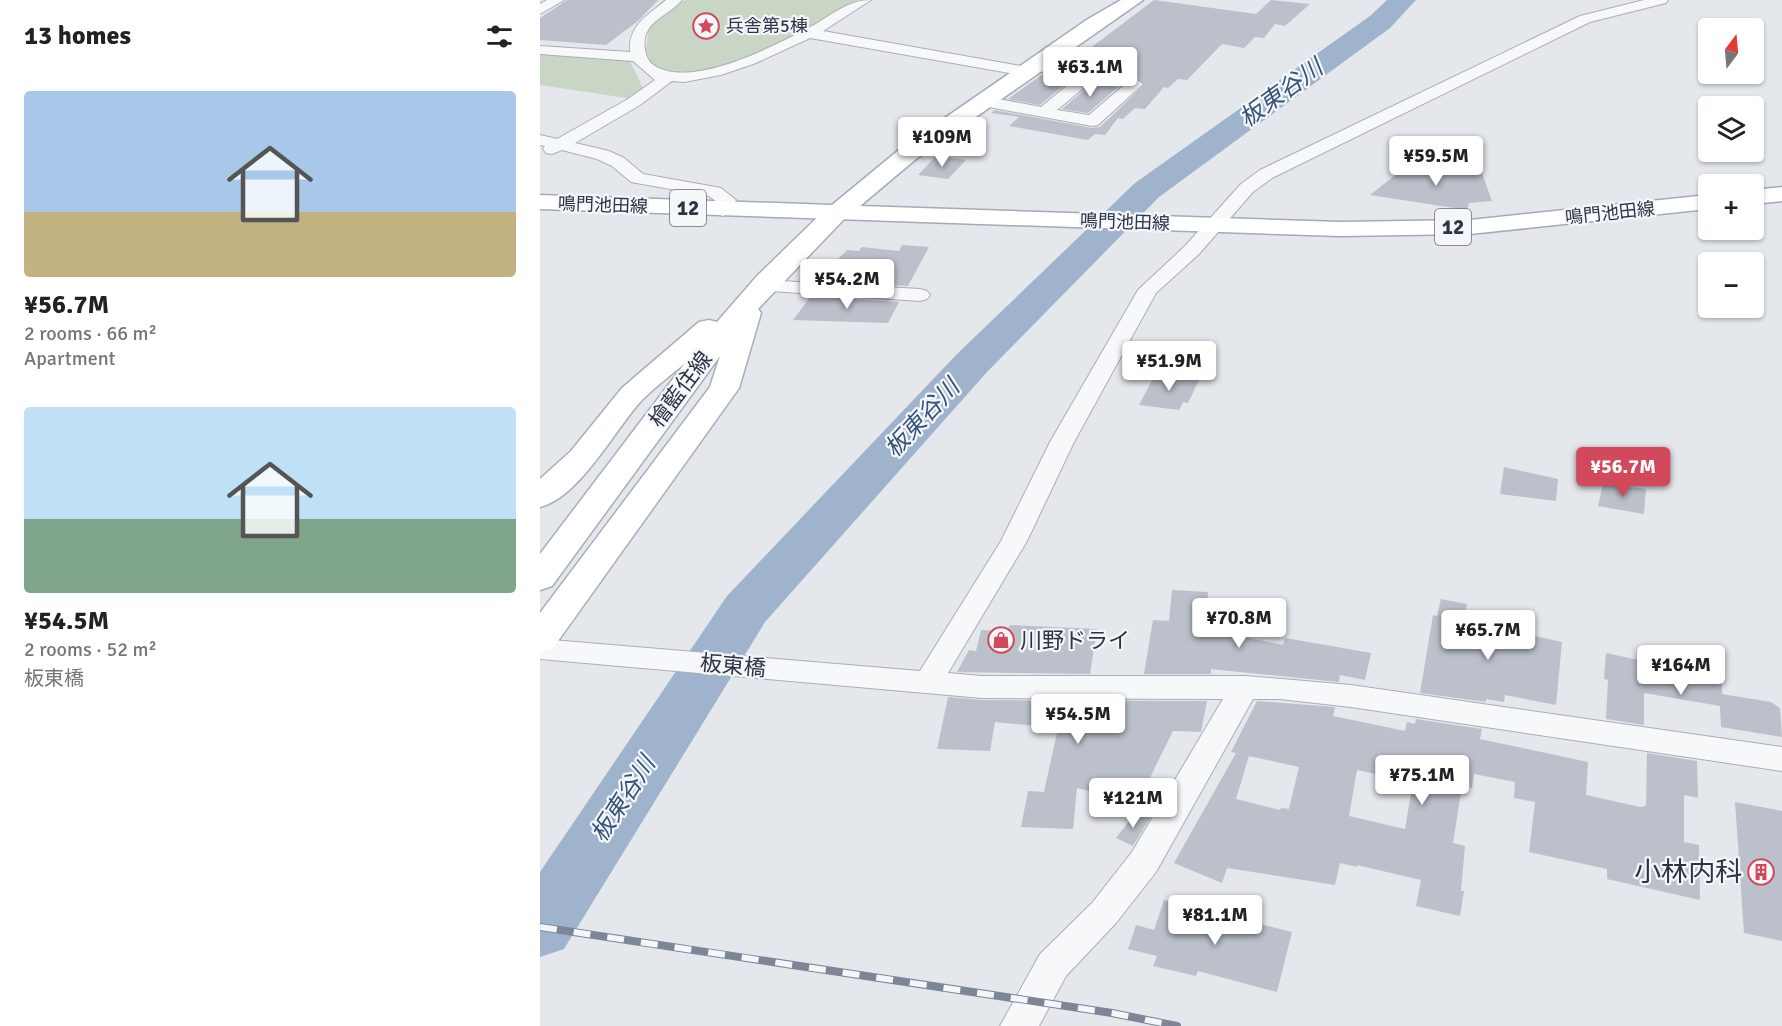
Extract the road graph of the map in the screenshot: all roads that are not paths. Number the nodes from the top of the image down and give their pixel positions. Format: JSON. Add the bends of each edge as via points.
{"nodes":[{"id":1,"x":557,"y":0,"type":"edge"},
{"id":2,"x":675,"y":0,"type":"edge"},
{"id":3,"x":864,"y":0,"type":"edge"},
{"id":4,"x":1134,"y":0,"type":"edge"},
{"id":5,"x":1661,"y":0,"type":"edge"},
{"id":6,"x":540,"y":10,"type":"edge"},
{"id":7,"x":807,"y":33,"type":"junction"},
{"id":8,"x":540,"y":50,"type":"edge"},
{"id":9,"x":638,"y":57,"type":"junction"},
{"id":10,"x":1030,"y":69,"type":"junction"},
{"id":11,"x":1088,"y":76,"type":"junction"},
{"id":12,"x":666,"y":79,"type":"junction"},
{"id":13,"x":983,"y":101,"type":"junction"},
{"id":14,"x":1044,"y":112,"type":"junction"},
{"id":15,"x":540,"y":140,"type":"edge"},
{"id":16,"x":559,"y":145,"type":"junction"},
{"id":17,"x":540,"y":157,"type":"edge"},
{"id":18,"x":1782,"y":194,"type":"edge"},
{"id":19,"x":1764,"y":196,"type":"edge"},
{"id":20,"x":540,"y":202,"type":"edge"},
{"id":21,"x":1698,"y":203,"type":"edge"},
{"id":22,"x":722,"y":210,"type":"junction"},
{"id":23,"x":836,"y":213,"type":"junction"},
{"id":24,"x":1206,"y":225,"type":"junction"},
{"id":25,"x":757,"y":293,"type":"junction"},
{"id":26,"x":920,"y":295,"type":"dead end"},
{"id":27,"x":540,"y":497,"type":"edge"},
{"id":28,"x":540,"y":578,"type":"edge"},
{"id":29,"x":547,"y":646,"type":"edge"},
{"id":30,"x":917,"y":682,"type":"junction"},
{"id":31,"x":1245,"y":687,"type":"junction"},
{"id":32,"x":1782,"y":759,"type":"edge"},
{"id":33,"x":1019,"y":1026,"type":"edge"}],
"edges":[{"from":1,"to":6,"type":"street"},
{"from":2,"to":9,"type":"street","via":[[641,28]]},
{"from":3,"to":7,"type":"street"},
{"from":4,"to":10,"type":"main road","name":"檜藍住線"},
{"from":5,"to":24,"type":"street","via":[[1585,19],[1266,174]]},
{"from":7,"to":10,"type":"street"},
{"from":7,"to":12,"type":"street","via":[[734,66],[706,75]]},
{"from":8,"to":9,"type":"street"},
{"from":9,"to":12,"type":"street","via":[[646,70]]},
{"from":10,"to":11,"type":"street"},
{"from":10,"to":13,"type":"main road","name":"檜藍住線"},
{"from":11,"to":14,"type":"street"},
{"from":11,"to":14,"type":"street","via":[[1135,84],[1092,121]]},
{"from":12,"to":16,"type":"street"},
{"from":13,"to":14,"type":"street"},
{"from":13,"to":23,"type":"main road","name":"檜藍住線","via":[[908,154]]},
{"from":15,"to":16,"type":"street"},
{"from":16,"to":17,"type":"street"},
{"from":16,"to":22,"type":"street","via":[[603,154],[637,178],[715,192],[727,200]]},
{"from":18,"to":19,"type":"main road"},
{"from":20,"to":22,"type":"main road","name":"鳴門池田線","number":"12"},
{"from":21,"to":24,"type":"main road","name":"鳴門池田線","number":"12","via":[[1470,227]]},
{"from":22,"to":23,"type":"main road","name":"鳴門池田線","number":"12"},
{"from":23,"to":24,"type":"main road","name":"鳴門池田線","number":"12"},
{"from":23,"to":25,"type":"main road","name":"檜藍住線"},
{"from":24,"to":30,"type":"street","via":[[1148,290],[1062,442],[1014,542]]},
{"from":25,"to":26,"type":"street"},
{"from":25,"to":27,"type":"main road","via":[[700,335],[632,394],[582,458]]},
{"from":25,"to":28,"type":"main road","name":"檜藍住線","via":[[683,384]]},
{"from":25,"to":29,"type":"main road","via":[[724,388]]},
{"from":29,"to":30,"type":"street","name":"板東橋"},
{"from":30,"to":31,"type":"street","name":"板東橋","via":[[982,687]]},
{"from":31,"to":32,"type":"street","name":"板東橋","via":[[1351,696]]},
{"from":31,"to":33,"type":"street","via":[[1144,862],[1104,913],[1053,965]]}]}
